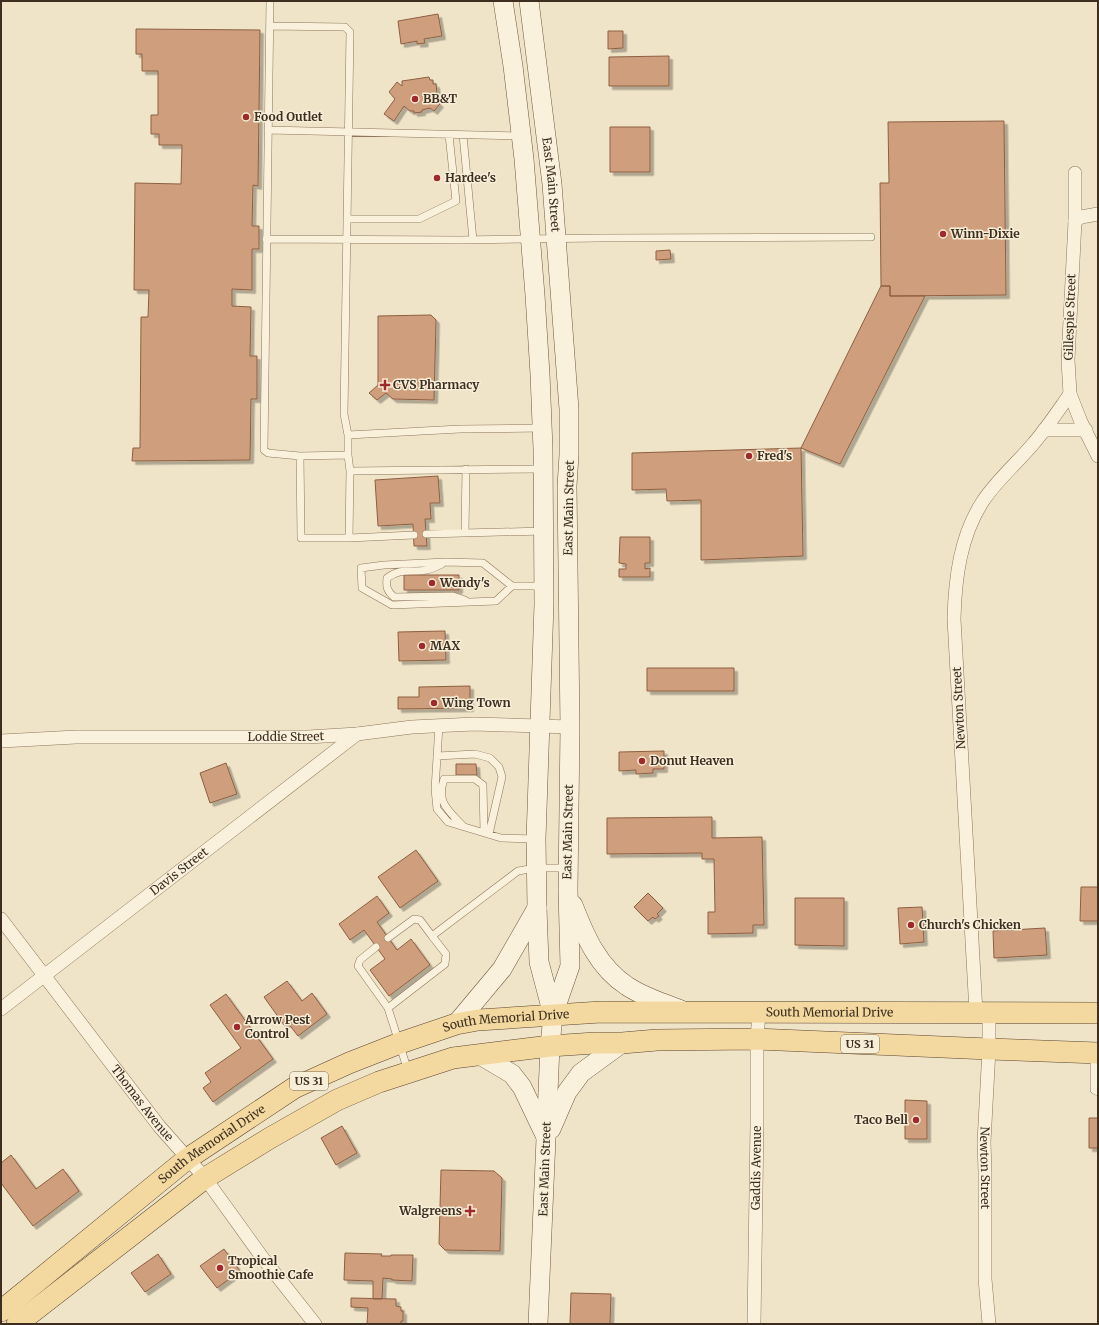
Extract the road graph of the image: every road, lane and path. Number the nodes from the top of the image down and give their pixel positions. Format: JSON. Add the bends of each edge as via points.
{"nodes":[{"id":1,"x":270,"y":1,"type":"edge"},
{"id":2,"x":502,"y":1,"type":"edge"},
{"id":3,"x":529,"y":1,"type":"edge"},
{"id":4,"x":270,"y":26,"type":"junction"},
{"id":5,"x":268,"y":130,"type":"junction"},
{"id":6,"x":348,"y":132,"type":"junction"},
{"id":7,"x":448,"y":135,"type":"junction"},
{"id":8,"x":463,"y":135,"type":"junction"},
{"id":9,"x":521,"y":136,"type":"junction"},
{"id":10,"x":1076,"y":173,"type":"dead end"},
{"id":11,"x":1098,"y":214,"type":"edge"},
{"id":12,"x":346,"y":219,"type":"junction"},
{"id":13,"x":1075,"y":221,"type":"junction"},
{"id":14,"x":871,"y":237,"type":"dead end"},
{"id":15,"x":557,"y":238,"type":"junction"},
{"id":16,"x":266,"y":239,"type":"junction"},
{"id":17,"x":346,"y":239,"type":"junction"},
{"id":18,"x":530,"y":239,"type":"junction"},
{"id":19,"x":472,"y":240,"type":"junction"},
{"id":20,"x":1070,"y":394,"type":"junction"},
{"id":21,"x":542,"y":428,"type":"junction"},
{"id":22,"x":1044,"y":430,"type":"junction"},
{"id":23,"x":1086,"y":430,"type":"junction"},
{"id":24,"x":348,"y":435,"type":"junction"},
{"id":25,"x":348,"y":455,"type":"junction"},
{"id":26,"x":300,"y":456,"type":"junction"},
{"id":27,"x":1098,"y":456,"type":"edge"},
{"id":28,"x":466,"y":469,"type":"junction"},
{"id":29,"x":543,"y":469,"type":"junction"},
{"id":30,"x":350,"y":471,"type":"junction"},
{"id":31,"x":543,"y":532,"type":"junction"},
{"id":32,"x":465,"y":533,"type":"junction"},
{"id":33,"x":426,"y":534,"type":"dead end"},
{"id":34,"x":414,"y":535,"type":"dead end"},
{"id":35,"x":349,"y":538,"type":"junction"},
{"id":36,"x":446,"y":562,"type":"junction"},
{"id":37,"x":512,"y":586,"type":"junction"},
{"id":38,"x":544,"y":586,"type":"junction"},
{"id":39,"x":469,"y":602,"type":"junction"},
{"id":40,"x":439,"y":726,"type":"junction"},
{"id":41,"x":539,"y":726,"type":"junction"},
{"id":42,"x":570,"y":727,"type":"junction"},
{"id":43,"x":357,"y":734,"type":"junction"},
{"id":44,"x":1,"y":741,"type":"edge"},
{"id":45,"x":437,"y":756,"type":"junction"},
{"id":46,"x":463,"y":826,"type":"junction"},
{"id":47,"x":486,"y":833,"type":"junction"},
{"id":48,"x":536,"y":839,"type":"junction"},
{"id":49,"x":536,"y":868,"type":"junction"},
{"id":50,"x":568,"y":868,"type":"junction"},
{"id":51,"x":568,"y":890,"type":"junction"},
{"id":52,"x":537,"y":908,"type":"junction"},
{"id":53,"x":1,"y":919,"type":"edge"},
{"id":54,"x":432,"y":936,"type":"junction"},
{"id":55,"x":388,"y":938,"type":"dead end"},
{"id":56,"x":376,"y":947,"type":"dead end"},
{"id":57,"x":45,"y":976,"type":"junction"},
{"id":58,"x":388,"y":1008,"type":"junction"},
{"id":59,"x":1,"y":1009,"type":"edge"},
{"id":60,"x":683,"y":1011,"type":"junction"},
{"id":61,"x":983,"y":1012,"type":"junction"},
{"id":62,"x":759,"y":1013,"type":"junction"},
{"id":63,"x":1098,"y":1013,"type":"edge"},
{"id":64,"x":553,"y":1015,"type":"junction"},
{"id":65,"x":456,"y":1024,"type":"junction"},
{"id":66,"x":757,"y":1039,"type":"junction"},
{"id":67,"x":400,"y":1043,"type":"junction"},
{"id":68,"x":622,"y":1043,"type":"junction"},
{"id":69,"x":550,"y":1046,"type":"junction"},
{"id":70,"x":989,"y":1049,"type":"junction"},
{"id":71,"x":1096,"y":1053,"type":"edge"},
{"id":72,"x":480,"y":1055,"type":"junction"},
{"id":73,"x":409,"y":1072,"type":"junction"},
{"id":74,"x":1098,"y":1092,"type":"edge"},
{"id":75,"x":547,"y":1137,"type":"junction"},
{"id":76,"x":187,"y":1158,"type":"junction"},
{"id":77,"x":205,"y":1178,"type":"junction"},
{"id":78,"x":1,"y":1311,"type":"edge"},
{"id":79,"x":17,"y":1324,"type":"edge"},
{"id":80,"x":314,"y":1324,"type":"edge"},
{"id":81,"x":538,"y":1324,"type":"edge"},
{"id":82,"x":754,"y":1324,"type":"edge"},
{"id":83,"x":989,"y":1324,"type":"edge"}],
"edges":[{"from":1,"to":4,"type":"lane"},
{"from":2,"to":9,"type":"main road","name":"East Main Street"},
{"from":3,"to":15,"type":"main road","name":"East Main Street"},
{"from":4,"to":5,"type":"lane"},
{"from":4,"to":6,"type":"lane","via":[[345,27],[350,32]]},
{"from":5,"to":6,"type":"lane"},
{"from":5,"to":16,"type":"lane"},
{"from":6,"to":7,"type":"lane"},
{"from":6,"to":12,"type":"lane"},
{"from":7,"to":8,"type":"lane"},
{"from":7,"to":12,"type":"lane","via":[[456,201],[419,219]]},
{"from":8,"to":9,"type":"lane"},
{"from":8,"to":19,"type":"lane"},
{"from":9,"to":18,"type":"main road","name":"East Main Street"},
{"from":10,"to":13,"type":"street","name":"Gillespie Street"},
{"from":11,"to":13,"type":"street"},
{"from":12,"to":17,"type":"lane"},
{"from":13,"to":20,"type":"street","name":"Gillespie Street","via":[[1068,360]]},
{"from":14,"to":15,"type":"lane"},
{"from":15,"to":18,"type":"lane"},
{"from":15,"to":42,"type":"main road","name":"East Main Street","via":[[569,409],[567,486]]},
{"from":16,"to":17,"type":"lane"},
{"from":16,"to":26,"type":"lane","via":[[264,450],[268,453]]},
{"from":17,"to":19,"type":"lane"},
{"from":17,"to":24,"type":"lane","via":[[344,414]]},
{"from":18,"to":19,"type":"lane"},
{"from":18,"to":21,"type":"main road","name":"East Main Street"},
{"from":20,"to":22,"type":"street","name":"Newton Street"},
{"from":20,"to":23,"type":"street","name":"Gillespie Street"},
{"from":21,"to":24,"type":"lane"},
{"from":21,"to":29,"type":"main road","name":"East Main Street"},
{"from":22,"to":23,"type":"street"},
{"from":22,"to":61,"type":"street","name":"Newton Street","via":[[983,501],[965,543],[955,588],[954,619]]},
{"from":23,"to":27,"type":"street","name":"Gillespie Street"},
{"from":24,"to":25,"type":"lane"},
{"from":25,"to":26,"type":"lane"},
{"from":25,"to":30,"type":"lane"},
{"from":26,"to":35,"type":"lane","via":[[301,538]]},
{"from":28,"to":29,"type":"lane"},
{"from":28,"to":30,"type":"lane"},
{"from":28,"to":32,"type":"lane"},
{"from":29,"to":31,"type":"main road","name":"East Main Street"},
{"from":30,"to":35,"type":"lane"},
{"from":31,"to":32,"type":"lane"},
{"from":31,"to":38,"type":"main road","name":"East Main Street"},
{"from":32,"to":33,"type":"lane"},
{"from":34,"to":35,"type":"lane"},
{"from":36,"to":37,"type":"lane","via":[[483,562]]},
{"from":36,"to":39,"type":"lane","via":[[428,570],[394,573],[387,578],[388,592],[394,597],[453,596]]},
{"from":36,"to":39,"type":"lane","via":[[361,568],[362,588],[392,604]]},
{"from":37,"to":38,"type":"lane"},
{"from":37,"to":39,"type":"lane","via":[[496,601]]},
{"from":38,"to":41,"type":"main road","name":"East Main Street"},
{"from":40,"to":41,"type":"street","name":"Loddie Street"},
{"from":40,"to":43,"type":"street","name":"Loddie Street"},
{"from":40,"to":45,"type":"lane"},
{"from":41,"to":42,"type":"street","name":"Loddie Street"},
{"from":41,"to":48,"type":"main road","name":"East Main Street"},
{"from":42,"to":50,"type":"main road","name":"East Main Street"},
{"from":43,"to":44,"type":"street","name":"Loddie Street","via":[[246,738],[76,737]]},
{"from":43,"to":57,"type":"street","name":"Davis Street"},
{"from":45,"to":46,"type":"lane","via":[[437,809],[448,822]]},
{"from":45,"to":47,"type":"lane","via":[[475,754],[490,758],[499,767],[502,777]]},
{"from":46,"to":47,"type":"lane"},
{"from":46,"to":47,"type":"lane","via":[[442,802],[441,788],[444,779],[475,779],[483,785]]},
{"from":47,"to":48,"type":"lane","via":[[501,838]]},
{"from":48,"to":49,"type":"main road","name":"East Main Street"},
{"from":49,"to":50,"type":"lane"},
{"from":49,"to":52,"type":"main road","name":"East Main Street"},
{"from":49,"to":54,"type":"lane","via":[[518,871]]},
{"from":50,"to":51,"type":"main road","name":"East Main Street"},
{"from":51,"to":60,"type":"main road","via":[[587,939],[604,966],[627,986]]},
{"from":51,"to":64,"type":"main road","name":"East Main Street","via":[[570,966]]},
{"from":52,"to":64,"type":"main road","name":"East Main Street","via":[[539,962]]},
{"from":52,"to":65,"type":"main road","via":[[502,969]]},
{"from":53,"to":57,"type":"street","name":"Thomas Avenue"},
{"from":54,"to":55,"type":"lane","via":[[420,920],[414,919]]},
{"from":54,"to":58,"type":"lane","via":[[446,954],[445,964]]},
{"from":56,"to":58,"type":"lane","via":[[360,960],[358,966]]},
{"from":57,"to":59,"type":"street","name":"Davis Street"},
{"from":57,"to":76,"type":"street","name":"Thomas Avenue","via":[[159,1126]]},
{"from":58,"to":67,"type":"lane"},
{"from":60,"to":62,"type":"main road","name":"South Memorial Drive","number":"US 31"},
{"from":60,"to":64,"type":"main road","name":"South Memorial Drive","number":"US 31"},
{"from":61,"to":62,"type":"main road","name":"South Memorial Drive","number":"US 31"},
{"from":61,"to":63,"type":"main road","name":"South Memorial Drive","number":"US 31"},
{"from":61,"to":70,"type":"street","name":"Newton Street"},
{"from":62,"to":66,"type":"street","name":"Gaddis Avenue"},
{"from":64,"to":65,"type":"main road","name":"South Memorial Drive","number":"US 31"},
{"from":64,"to":69,"type":"main road","name":"East Main Street"},
{"from":65,"to":67,"type":"main road","name":"South Memorial Drive","number":"US 31"},
{"from":66,"to":68,"type":"main road","name":"South Memorial Drive","number":"US 31"},
{"from":66,"to":70,"type":"main road","name":"South Memorial Drive","number":"US 31"},
{"from":66,"to":82,"type":"street","name":"Gaddis Avenue"},
{"from":67,"to":73,"type":"lane"},
{"from":67,"to":76,"type":"main road","name":"South Memorial Drive","number":"US 31","via":[[294,1088]]},
{"from":68,"to":69,"type":"main road","name":"South Memorial Drive","number":"US 31"},
{"from":68,"to":75,"type":"main road","via":[[581,1073],[568,1092]]},
{"from":69,"to":72,"type":"main road","name":"South Memorial Drive","number":"US 31"},
{"from":69,"to":75,"type":"main road","name":"East Main Street"},
{"from":70,"to":71,"type":"main road","name":"South Memorial Drive","number":"US 31"},
{"from":70,"to":83,"type":"street","name":"Newton Street","via":[[984,1142],[985,1279]]},
{"from":71,"to":74,"type":"lane","via":[[1094,1090]]},
{"from":72,"to":73,"type":"main road","name":"South Memorial Drive","number":"US 31","via":[[453,1058]]},
{"from":72,"to":75,"type":"main road","via":[[512,1074],[522,1087]]},
{"from":73,"to":77,"type":"main road","name":"South Memorial Drive","number":"US 31","via":[[337,1100]]},
{"from":75,"to":81,"type":"main road","name":"East Main Street"},
{"from":76,"to":77,"type":"street","name":"Thomas Avenue"},
{"from":76,"to":78,"type":"main road","name":"South Memorial Drive","number":"US 31"},
{"from":77,"to":79,"type":"main road","name":"South Memorial Drive","number":"US 31"},
{"from":77,"to":80,"type":"street","name":"Thomas Avenue"}]}
